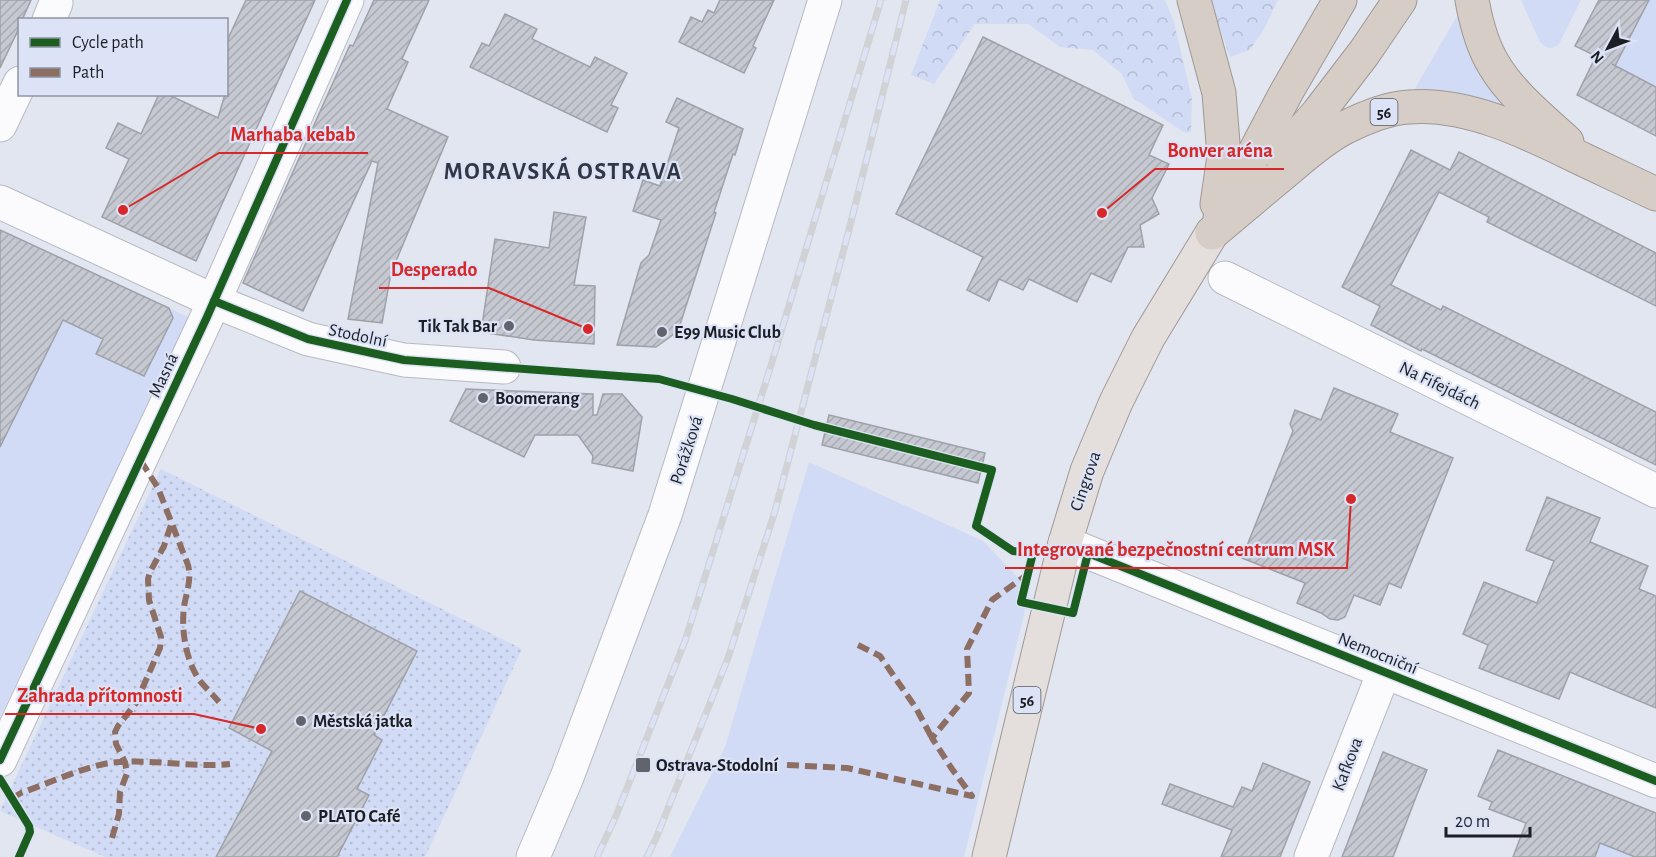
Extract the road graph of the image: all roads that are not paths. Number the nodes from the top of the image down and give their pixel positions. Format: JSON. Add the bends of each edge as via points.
{"nodes":[{"id":1,"x":347,"y":0,"type":"edge"},
{"id":2,"x":825,"y":0,"type":"edge"},
{"id":3,"x":1194,"y":0,"type":"edge"},
{"id":4,"x":1340,"y":0,"type":"edge"},
{"id":5,"x":1400,"y":0,"type":"edge"},
{"id":6,"x":1472,"y":0,"type":"edge"},
{"id":7,"x":18,"y":86,"type":"edge"},
{"id":8,"x":0,"y":125,"type":"edge"},
{"id":9,"x":1585,"y":160,"type":"junction"},
{"id":10,"x":1656,"y":194,"type":"edge"},
{"id":11,"x":0,"y":202,"type":"edge"},
{"id":12,"x":1212,"y":233,"type":"junction"},
{"id":13,"x":1225,"y":278,"type":"dead end"},
{"id":14,"x":214,"y":301,"type":"junction"},
{"id":15,"x":504,"y":366,"type":"dead end"},
{"id":16,"x":1656,"y":491,"type":"edge"},
{"id":17,"x":1065,"y":543,"type":"junction"},
{"id":18,"x":1384,"y":672,"type":"junction"},
{"id":19,"x":0,"y":760,"type":"edge"},
{"id":20,"x":1656,"y":781,"type":"edge"},
{"id":21,"x":533,"y":857,"type":"edge"},
{"id":22,"x":989,"y":857,"type":"edge"},
{"id":23,"x":1311,"y":857,"type":"edge"}],
"edges":[{"from":1,"to":14,"type":"street","name":"Masná"},
{"from":2,"to":21,"type":"street","name":"Porážková","via":[[665,515]]},
{"from":3,"to":12,"type":"highway","number":"56","via":[[1219,93],[1223,126],[1224,156]]},
{"from":4,"to":12,"type":"highway","number":"56"},
{"from":5,"to":12,"type":"highway","number":"56","via":[[1318,113]]},
{"from":6,"to":9,"type":"highway","number":"56","via":[[1482,41],[1500,75]]},
{"from":7,"to":8,"type":"street"},
{"from":9,"to":10,"type":"highway","number":"56"},
{"from":9,"to":12,"type":"highway","number":"56","via":[[1482,116],[1421,106],[1392,109],[1322,142]]},
{"from":11,"to":14,"type":"street","name":"Stodolní"},
{"from":12,"to":17,"type":"main road","name":"Cingrova","number":"56","via":[[1148,338],[1116,402],[1087,471]]},
{"from":13,"to":16,"type":"street","name":"Na Fifejdách"},
{"from":14,"to":15,"type":"street","name":"Stodolní","via":[[308,339],[404,360]]},
{"from":14,"to":19,"type":"street","name":"Masná"},
{"from":17,"to":18,"type":"street","name":"Nemocniční"},
{"from":17,"to":22,"type":"main road","name":"Cingrova","number":"56"},
{"from":18,"to":20,"type":"street","name":"Nemocniční"},
{"from":18,"to":23,"type":"street","name":"Kafkova"}]}
